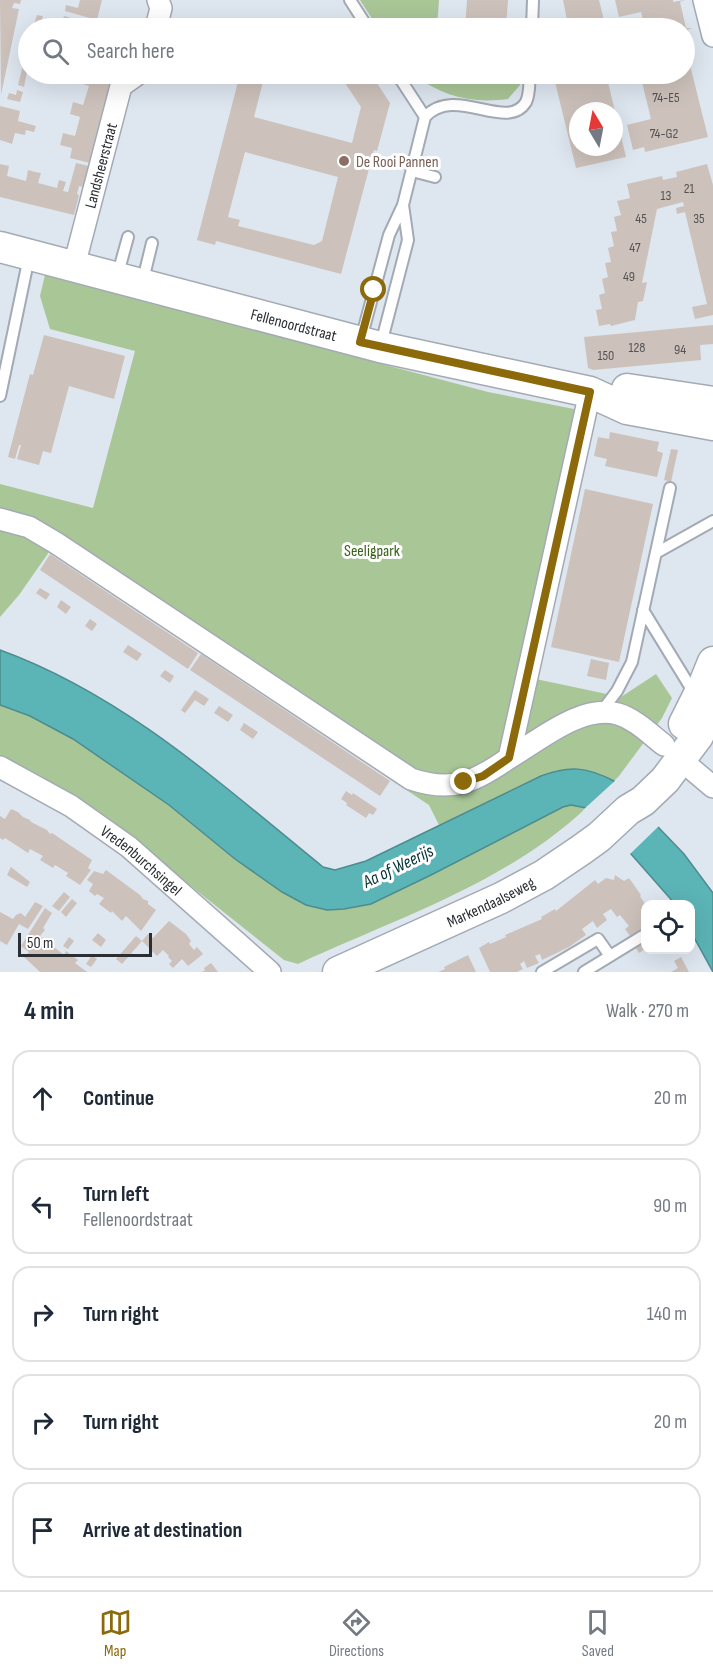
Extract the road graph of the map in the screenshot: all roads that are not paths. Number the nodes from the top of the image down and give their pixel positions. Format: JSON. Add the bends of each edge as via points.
{"nodes":[{"id":1,"x":158,"y":0,"type":"edge"},
{"id":2,"x":350,"y":0,"type":"edge"},
{"id":3,"x":533,"y":0,"type":"edge"},
{"id":4,"x":704,"y":0,"type":"edge"},
{"id":5,"x":158,"y":18,"type":"edge"},
{"id":6,"x":362,"y":18,"type":"edge"},
{"id":7,"x":532,"y":18,"type":"edge"},
{"id":8,"x":713,"y":36,"type":"edge"},
{"id":9,"x":124,"y":84,"type":"edge"},
{"id":10,"x":404,"y":84,"type":"edge"},
{"id":11,"x":529,"y":84,"type":"edge"},
{"id":12,"x":425,"y":117,"type":"junction"},
{"id":13,"x":411,"y":171,"type":"junction"},
{"id":14,"x":435,"y":177,"type":"dead end"},
{"id":15,"x":403,"y":205,"type":"junction"},
{"id":16,"x":128,"y":237,"type":"dead end"},
{"id":17,"x":152,"y":243,"type":"dead end"},
{"id":18,"x":0,"y":246,"type":"edge"},
{"id":19,"x":29,"y":254,"type":"junction"},
{"id":20,"x":74,"y":266,"type":"junction"},
{"id":21,"x":129,"y":281,"type":"junction"},
{"id":22,"x":370,"y":345,"type":"junction"},
{"id":23,"x":4,"y":358,"type":"edge"},
{"id":24,"x":590,"y":392,"type":"junction"},
{"id":25,"x":0,"y":396,"type":"edge"},
{"id":26,"x":713,"y":402,"type":"edge"},
{"id":27,"x":713,"y":424,"type":"edge"},
{"id":28,"x":670,"y":488,"type":"dead end"},
{"id":29,"x":0,"y":519,"type":"edge"},
{"id":30,"x":713,"y":521,"type":"edge"},
{"id":31,"x":656,"y":553,"type":"junction"},
{"id":32,"x":643,"y":610,"type":"junction"},
{"id":33,"x":713,"y":662,"type":"edge"},
{"id":34,"x":705,"y":702,"type":"edge"},
{"id":35,"x":601,"y":712,"type":"junction"},
{"id":36,"x":673,"y":753,"type":"junction"},
{"id":37,"x":509,"y":758,"type":"junction"},
{"id":38,"x":0,"y":767,"type":"edge"},
{"id":39,"x":713,"y":785,"type":"edge"},
{"id":40,"x":636,"y":802,"type":"junction"},
{"id":41,"x":641,"y":937,"type":"edge"},
{"id":42,"x":610,"y":956,"type":"junction"},
{"id":43,"x":270,"y":972,"type":"edge"},
{"id":44,"x":338,"y":972,"type":"edge"},
{"id":45,"x":543,"y":972,"type":"edge"},
{"id":46,"x":584,"y":972,"type":"edge"}],
"edges":[{"from":1,"to":5,"type":"street"},
{"from":2,"to":6,"type":"lane"},
{"from":3,"to":7,"type":"lane"},
{"from":4,"to":8,"type":"street"},
{"from":9,"to":20,"type":"street","name":"Landsheerstraat"},
{"from":10,"to":12,"type":"lane"},
{"from":11,"to":12,"type":"lane","via":[[528,97],[509,113],[449,104],[435,108]]},
{"from":12,"to":13,"type":"lane"},
{"from":13,"to":14,"type":"lane"},
{"from":13,"to":15,"type":"lane"},
{"from":15,"to":22,"type":"lane","via":[[388,235]]},
{"from":15,"to":22,"type":"lane","via":[[408,240]]},
{"from":16,"to":21,"type":"lane"},
{"from":17,"to":21,"type":"lane"},
{"from":18,"to":19,"type":"main road","name":"Fellenoordstraat"},
{"from":19,"to":20,"type":"main road","name":"Fellenoordstraat"},
{"from":19,"to":23,"type":"lane"},
{"from":20,"to":21,"type":"main road","name":"Fellenoordstraat"},
{"from":21,"to":22,"type":"main road","name":"Fellenoordstraat"},
{"from":22,"to":24,"type":"main road","name":"Fellenoordstraat"},
{"from":23,"to":25,"type":"lane"},
{"from":24,"to":26,"type":"main road","name":"Fellenoordstraat","via":[[629,388]]},
{"from":24,"to":27,"type":"main road","name":"Fellenoordstraat","via":[[627,409]]},
{"from":24,"to":37,"type":"street"},
{"from":28,"to":31,"type":"lane"},
{"from":29,"to":37,"type":"street","via":[[29,527],[56,543],[411,779],[446,786],[483,776]]},
{"from":30,"to":31,"type":"lane"},
{"from":31,"to":32,"type":"lane"},
{"from":32,"to":34,"type":"lane"},
{"from":32,"to":35,"type":"lane","via":[[632,662]]},
{"from":33,"to":34,"type":"main road","name":"Markendaalseweg"},
{"from":34,"to":36,"type":"main road","name":"Markendaalseweg","via":[[698,736]]},
{"from":34,"to":40,"type":"main road","name":"Markendaalseweg"},
{"from":35,"to":36,"type":"street","via":[[619,714],[635,722]]},
{"from":35,"to":37,"type":"street","via":[[562,726]]},
{"from":36,"to":39,"type":"street"},
{"from":36,"to":40,"type":"main road","name":"Markendaalseweg"},
{"from":38,"to":43,"type":"street","name":"Vredenburchsingel","via":[[71,806],[129,847]]},
{"from":40,"to":44,"type":"main road","name":"Markendaalseweg","via":[[599,837],[525,886]]},
{"from":41,"to":42,"type":"lane"},
{"from":42,"to":45,"type":"lane","via":[[598,939]]},
{"from":42,"to":46,"type":"lane"}]}
